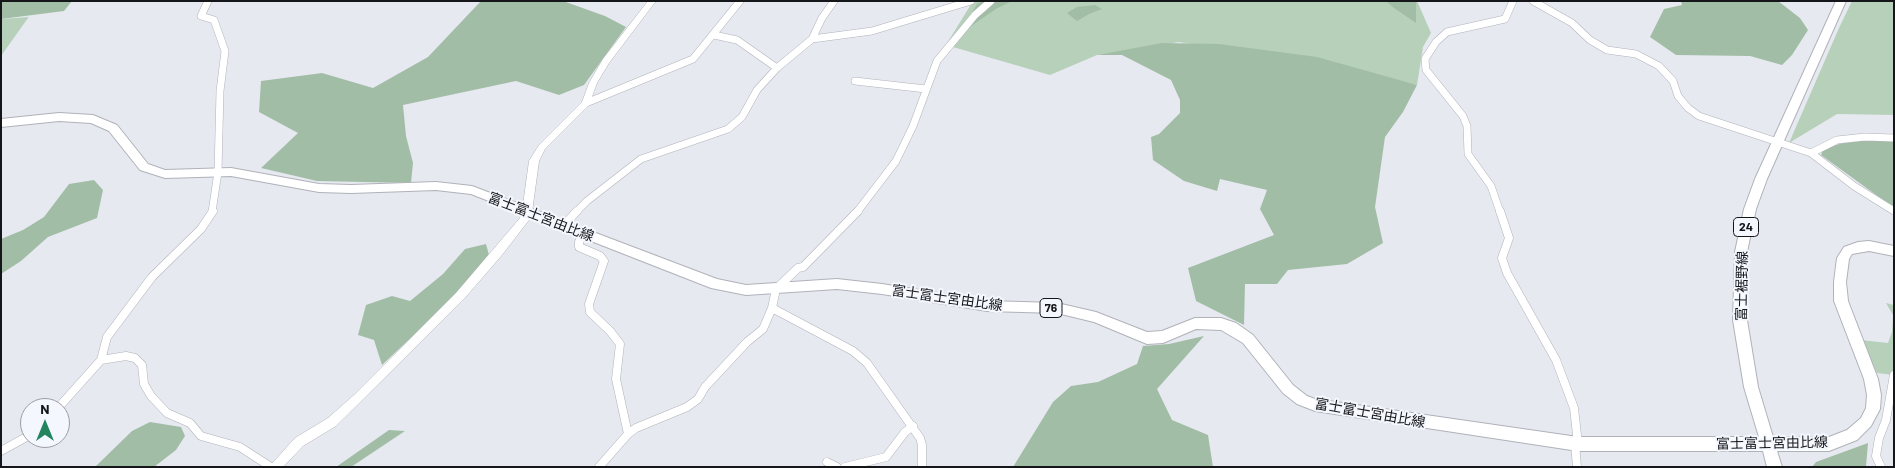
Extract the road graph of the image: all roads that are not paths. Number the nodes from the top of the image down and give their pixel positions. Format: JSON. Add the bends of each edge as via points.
{"nodes":[{"id":1,"x":208,"y":1,"type":"edge"},
{"id":2,"x":652,"y":1,"type":"edge"},
{"id":3,"x":740,"y":1,"type":"edge"},
{"id":4,"x":834,"y":1,"type":"edge"},
{"id":5,"x":971,"y":1,"type":"edge"},
{"id":6,"x":991,"y":1,"type":"edge"},
{"id":7,"x":1513,"y":1,"type":"edge"},
{"id":8,"x":1533,"y":1,"type":"edge"},
{"id":9,"x":1841,"y":1,"type":"edge"},
{"id":10,"x":714,"y":35,"type":"junction"},
{"id":11,"x":812,"y":39,"type":"junction"},
{"id":12,"x":776,"y":68,"type":"junction"},
{"id":13,"x":855,"y":81,"type":"dead end"},
{"id":14,"x":926,"y":89,"type":"junction"},
{"id":15,"x":586,"y":103,"type":"junction"},
{"id":16,"x":1,"y":123,"type":"edge"},
{"id":17,"x":1894,"y":138,"type":"edge"},
{"id":18,"x":1777,"y":144,"type":"junction"},
{"id":19,"x":1811,"y":153,"type":"junction"},
{"id":20,"x":218,"y":172,"type":"junction"},
{"id":21,"x":1894,"y":211,"type":"edge"},
{"id":22,"x":527,"y":212,"type":"junction"},
{"id":23,"x":564,"y":225,"type":"junction"},
{"id":24,"x":584,"y":234,"type":"junction"},
{"id":25,"x":1894,"y":251,"type":"edge"},
{"id":26,"x":776,"y":289,"type":"junction"},
{"id":27,"x":772,"y":308,"type":"junction"},
{"id":28,"x":102,"y":360,"type":"junction"},
{"id":29,"x":1894,"y":375,"type":"edge"},
{"id":30,"x":67,"y":398,"type":"edge"},
{"id":31,"x":913,"y":426,"type":"junction"},
{"id":32,"x":628,"y":434,"type":"junction"},
{"id":33,"x":20,"y":440,"type":"edge"},
{"id":34,"x":1769,"y":443,"type":"junction"},
{"id":35,"x":1576,"y":444,"type":"junction"},
{"id":36,"x":1,"y":450,"type":"edge"},
{"id":37,"x":827,"y":462,"type":"dead end"},
{"id":38,"x":273,"y":467,"type":"edge"},
{"id":39,"x":599,"y":467,"type":"edge"},
{"id":40,"x":837,"y":467,"type":"edge"},
{"id":41,"x":846,"y":467,"type":"edge"},
{"id":42,"x":922,"y":467,"type":"edge"},
{"id":43,"x":1577,"y":467,"type":"edge"},
{"id":44,"x":1775,"y":467,"type":"edge"},
{"id":45,"x":1881,"y":467,"type":"edge"}],
"edges":[{"from":1,"to":20,"type":"street","via":[[201,16],[214,20],[226,51],[220,91]]},
{"from":2,"to":15,"type":"street","via":[[606,61]]},
{"from":3,"to":10,"type":"street"},
{"from":4,"to":11,"type":"street"},
{"from":5,"to":11,"type":"street","via":[[872,31]]},
{"from":6,"to":14,"type":"street","via":[[975,15],[937,61]]},
{"from":7,"to":35,"type":"street","via":[[1505,19],[1446,32],[1425,58],[1426,70],[1463,116],[1467,126],[1468,154],[1491,186],[1509,238],[1502,258],[1507,273],[1556,360],[1574,408]]},
{"from":8,"to":18,"type":"street","via":[[1572,23],[1607,50],[1636,54],[1658,66],[1673,82],[1678,96],[1699,116]]},
{"from":9,"to":18,"type":"main road","name":"富士裾野線","number":"24"},
{"from":10,"to":12,"type":"street","via":[[737,40]]},
{"from":10,"to":15,"type":"street","via":[[684,64]]},
{"from":11,"to":12,"type":"street"},
{"from":12,"to":23,"type":"street","via":[[757,90],[742,117],[728,129],[641,159],[587,201]]},
{"from":13,"to":14,"type":"street"},
{"from":14,"to":26,"type":"street","via":[[896,161],[863,206]]},
{"from":15,"to":22,"type":"street","via":[[542,147],[534,161]]},
{"from":16,"to":20,"type":"main road","name":"富士富士宮由比線","number":"76","via":[[59,117],[92,119],[113,128],[144,167],[153,171],[176,175]]},
{"from":17,"to":19,"type":"street","via":[[1866,136],[1837,140]]},
{"from":18,"to":19,"type":"street"},
{"from":18,"to":34,"type":"main road","name":"富士裾野線","number":"24","via":[[1750,209],[1741,252],[1740,286],[1740,320],[1751,387]]},
{"from":19,"to":21,"type":"street"},
{"from":20,"to":22,"type":"main road","name":"富士富士宮由比線","number":"76","via":[[319,188],[458,187]]},
{"from":20,"to":28,"type":"street","via":[[210,218],[152,277],[107,337]]},
{"from":22,"to":23,"type":"main road","name":"富士富士宮由比線","number":"76"},
{"from":22,"to":38,"type":"street","via":[[524,220],[460,296],[332,422],[299,442]]},
{"from":23,"to":24,"type":"main road","name":"富士富士宮由比線","number":"76"},
{"from":24,"to":26,"type":"main road","name":"富士富士宮由比線","number":"76","via":[[716,284],[746,290]]},
{"from":24,"to":32,"type":"street","via":[[579,247],[604,261],[589,304],[590,312],[620,344],[616,379]]},
{"from":25,"to":34,"type":"main road","name":"富士富士宮由比線","number":"76","via":[[1858,247],[1848,250],[1842,258],[1841,301],[1874,395],[1873,409],[1866,422],[1852,435],[1829,444]]},
{"from":26,"to":27,"type":"street"},
{"from":26,"to":35,"type":"main road","name":"富士富士宮由比線","number":"76","via":[[837,284],[987,306],[1058,308],[1096,317],[1147,338],[1164,337],[1195,324],[1220,324],[1231,327],[1248,339],[1288,389],[1315,405]]},
{"from":27,"to":31,"type":"street","via":[[853,350],[867,363]]},
{"from":27,"to":32,"type":"street","via":[[763,329],[705,387],[698,399]]},
{"from":28,"to":30,"type":"street"},
{"from":28,"to":38,"type":"street","via":[[126,356],[135,358],[142,365],[144,384],[167,413],[190,424],[201,436],[240,447]]},
{"from":29,"to":45,"type":"street","via":[[1876,456]]},
{"from":31,"to":41,"type":"street","via":[[886,457]]},
{"from":31,"to":42,"type":"street","via":[[922,445]]},
{"from":32,"to":39,"type":"street"},
{"from":33,"to":36,"type":"street"},
{"from":34,"to":35,"type":"main road","name":"富士富士宮由比線","number":"76"},
{"from":34,"to":44,"type":"main road","name":"富士裾野線","number":"24"},
{"from":35,"to":43,"type":"street"},
{"from":37,"to":40,"type":"street"}]}
